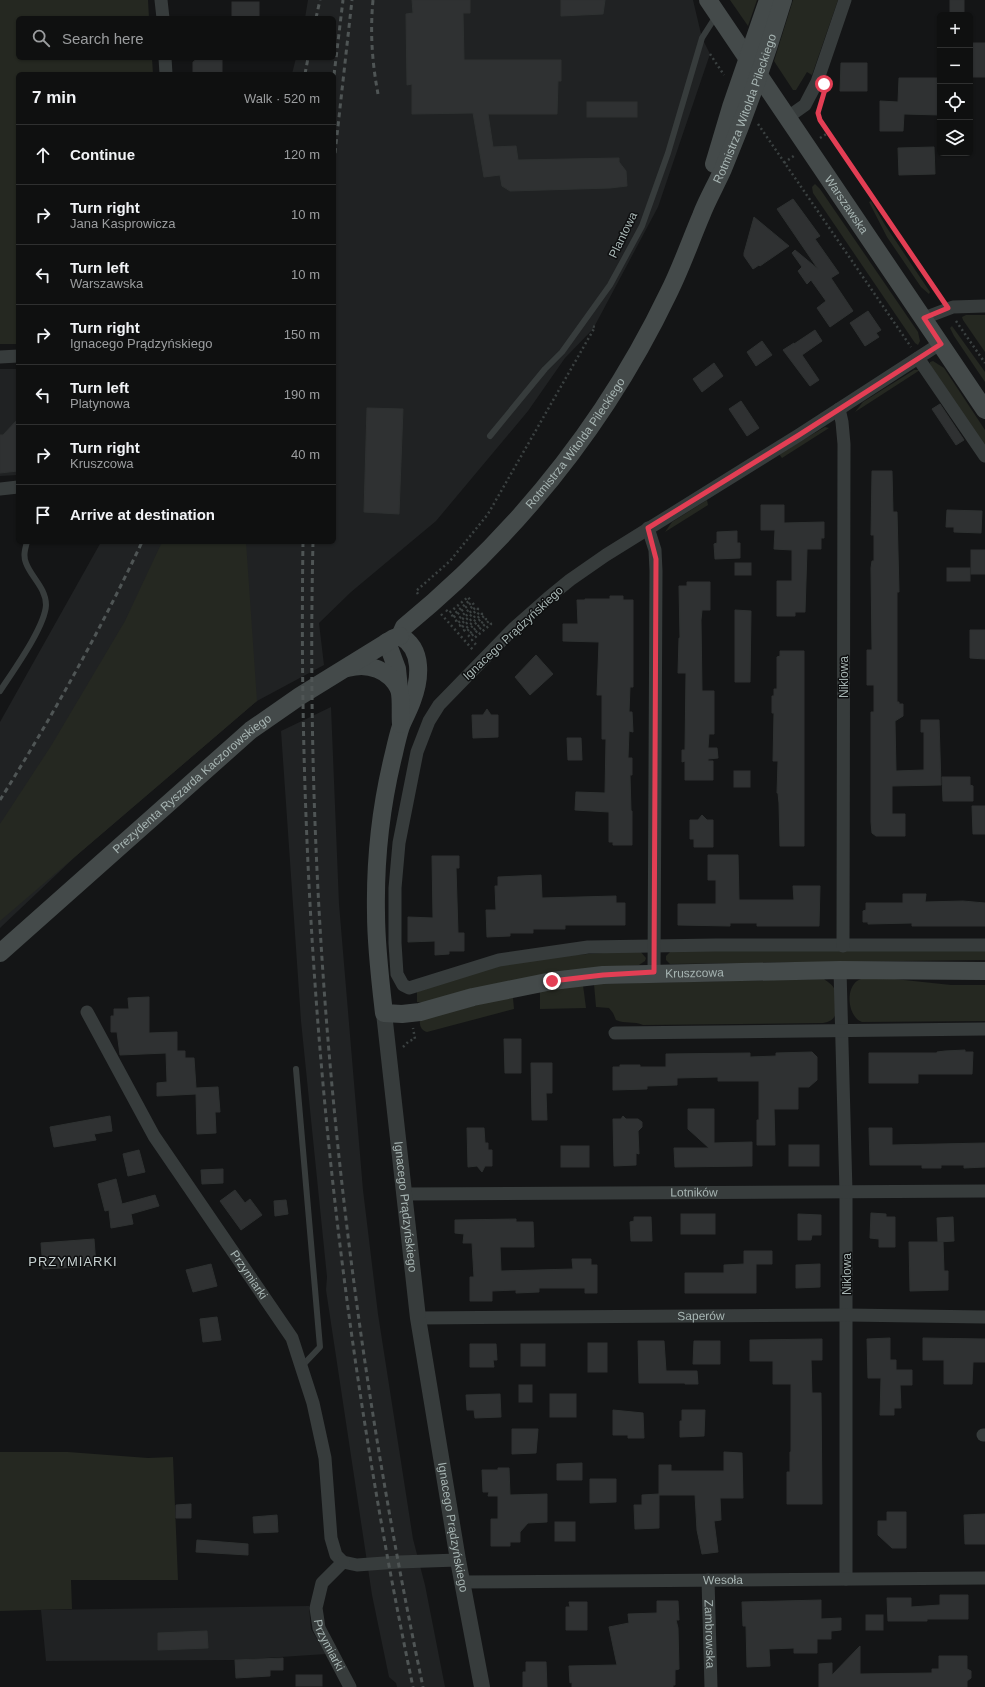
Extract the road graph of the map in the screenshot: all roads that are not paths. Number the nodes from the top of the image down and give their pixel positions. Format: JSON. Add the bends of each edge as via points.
{"nodes":[{"id":1,"x":162,"y":0,"type":"edge"},
{"id":2,"x":768,"y":0,"type":"edge"},
{"id":3,"x":783,"y":0,"type":"edge"},
{"id":4,"x":846,"y":0,"type":"edge"},
{"id":5,"x":716,"y":12,"type":"edge"},
{"id":6,"x":163,"y":16,"type":"edge"},
{"id":7,"x":165,"y":60,"type":"edge"},
{"id":8,"x":166,"y":72,"type":"edge"},
{"id":9,"x":782,"y":110,"type":"junction"},
{"id":10,"x":701,"y":216,"type":"junction"},
{"id":11,"x":985,"y":306,"type":"edge"},
{"id":12,"x":924,"y":318,"type":"junction"},
{"id":13,"x":941,"y":344,"type":"junction"},
{"id":14,"x":16,"y":356,"type":"edge"},
{"id":15,"x":0,"y":357,"type":"edge"},
{"id":16,"x":918,"y":358,"type":"junction"},
{"id":17,"x":838,"y":409,"type":"junction"},
{"id":18,"x":985,"y":410,"type":"edge"},
{"id":19,"x":490,"y":436,"type":"dead end"},
{"id":20,"x":985,"y":456,"type":"edge"},
{"id":21,"x":16,"y":487,"type":"edge"},
{"id":22,"x":0,"y":489,"type":"edge"},
{"id":23,"x":648,"y":528,"type":"junction"},
{"id":24,"x":26,"y":544,"type":"edge"},
{"id":25,"x":394,"y":639,"type":"junction"},
{"id":26,"x":344,"y":670,"type":"junction"},
{"id":27,"x":399,"y":690,"type":"junction"},
{"id":28,"x":0,"y":691,"type":"edge"},
{"id":29,"x":401,"y":725,"type":"junction"},
{"id":30,"x":654,"y":945,"type":"junction"},
{"id":31,"x":843,"y":946,"type":"junction"},
{"id":32,"x":985,"y":946,"type":"edge"},
{"id":33,"x":0,"y":953,"type":"edge"},
{"id":34,"x":840,"y":970,"type":"junction"},
{"id":35,"x":985,"y":971,"type":"edge"},
{"id":36,"x":654,"y":972,"type":"junction"},
{"id":37,"x":87,"y":1012,"type":"dead end"},
{"id":38,"x":384,"y":1013,"type":"junction"},
{"id":39,"x":843,"y":1029,"type":"junction"},
{"id":40,"x":985,"y":1029,"type":"edge"},
{"id":41,"x":615,"y":1033,"type":"dead end"},
{"id":42,"x":296,"y":1069,"type":"dead end"},
{"id":43,"x":985,"y":1190,"type":"edge"},
{"id":44,"x":846,"y":1192,"type":"junction"},
{"id":45,"x":404,"y":1194,"type":"junction"},
{"id":46,"x":847,"y":1315,"type":"junction"},
{"id":47,"x":985,"y":1317,"type":"edge"},
{"id":48,"x":418,"y":1318,"type":"junction"},
{"id":49,"x":302,"y":1366,"type":"junction"},
{"id":50,"x":458,"y":1560,"type":"junction"},
{"id":51,"x":343,"y":1562,"type":"junction"},
{"id":52,"x":985,"y":1578,"type":"edge"},
{"id":53,"x":846,"y":1579,"type":"junction"},
{"id":54,"x":708,"y":1580,"type":"junction"},
{"id":55,"x":462,"y":1582,"type":"junction"},
{"id":56,"x":350,"y":1687,"type":"edge"},
{"id":57,"x":482,"y":1687,"type":"edge"},
{"id":58,"x":711,"y":1687,"type":"edge"}],
"edges":[{"from":1,"to":6,"type":"street"},
{"from":2,"to":10,"type":"main road","name":"Rotmistrza Witolda Pileckiego","via":[[731,107]]},
{"from":3,"to":10,"type":"main road","name":"Rotmistrza Witolda Pileckiego","via":[[745,114]]},
{"from":4,"to":9,"type":"street","via":[[818,82],[805,105]]},
{"from":5,"to":9,"type":"main road","name":"Warszawska"},
{"from":5,"to":19,"type":"lane","name":"Plantowa","via":[[702,38],[668,153],[642,226],[610,285],[586,320]]},
{"from":7,"to":8,"type":"street"},
{"from":9,"to":12,"type":"main road","name":"Warszawska"},
{"from":10,"to":25,"type":"main road","name":"Rotmistrza Witolda Pileckiego","via":[[653,324],[589,430],[514,525],[460,580],[404,627]]},
{"from":11,"to":12,"type":"street","via":[[953,307]]},
{"from":12,"to":13,"type":"main road","name":"Warszawska"},
{"from":13,"to":16,"type":"street","name":"Ignacego Prądzyńskiego"},
{"from":13,"to":18,"type":"main road","name":"Warszawska"},
{"from":14,"to":15,"type":"street"},
{"from":16,"to":17,"type":"street","name":"Ignacego Prądzyńskiego"},
{"from":16,"to":20,"type":"street"},
{"from":17,"to":23,"type":"street","name":"Ignacego Prądzyńskiego"},
{"from":17,"to":31,"type":"street","name":"Niklowa","via":[[844,444]]},
{"from":21,"to":22,"type":"street"},
{"from":23,"to":30,"type":"street","via":[[656,559]]},
{"from":23,"to":30,"type":"street","name":"Ignacego Prądzyńskiego","via":[[594,563],[548,598],[433,712],[416,752],[399,843],[395,888],[395,943],[397,974],[403,985],[409,988],[499,960],[581,947]]},
{"from":24,"to":28,"type":"lane","via":[[24,552],[26,563],[42,589],[46,604],[41,624]]},
{"from":25,"to":26,"type":"main road","name":"Prezydenta Ryszarda Kaczorowskiego"},
{"from":25,"to":27,"type":"main road","name":"Ignacego Prądzyńskiego"},
{"from":25,"to":29,"type":"main road","name":"Ignacego Prądzyńskiego","via":[[407,639],[415,651],[419,673],[413,700]]},
{"from":26,"to":27,"type":"main road","via":[[363,666],[376,668],[387,674]]},
{"from":26,"to":33,"type":"main road","name":"Prezydenta Ryszarda Kaczorowskiego","via":[[300,696],[251,730]]},
{"from":27,"to":29,"type":"main road","name":"Ignacego Prądzyńskiego"},
{"from":29,"to":38,"type":"main road","name":"Ignacego Prądzyńskiego","via":[[385,792],[377,858],[376,913]]},
{"from":30,"to":31,"type":"street"},
{"from":30,"to":36,"type":"street"},
{"from":31,"to":32,"type":"street"},
{"from":34,"to":35,"type":"main road","name":"Kruszcowa"},
{"from":34,"to":36,"type":"main road","name":"Kruszcowa"},
{"from":34,"to":39,"type":"street","name":"Niklowa"},
{"from":36,"to":38,"type":"main road","name":"Kruszcowa","via":[[552,981],[473,997],[420,1012]]},
{"from":37,"to":49,"type":"street","name":"Przymiarki","via":[[154,1136],[292,1338]]},
{"from":38,"to":45,"type":"street","name":"Ignacego Prądzyńskiego"},
{"from":39,"to":40,"type":"street"},
{"from":39,"to":41,"type":"street"},
{"from":39,"to":44,"type":"street","name":"Niklowa"},
{"from":42,"to":49,"type":"lane","via":[[320,1347]]},
{"from":43,"to":44,"type":"street","name":"Lotników"},
{"from":44,"to":45,"type":"street","name":"Lotników"},
{"from":44,"to":46,"type":"street","name":"Niklowa"},
{"from":45,"to":48,"type":"street","name":"Ignacego Prądzyńskiego"},
{"from":46,"to":47,"type":"street","name":"Saperów"},
{"from":46,"to":48,"type":"street","name":"Saperów"},
{"from":46,"to":53,"type":"street","name":"Niklowa"},
{"from":48,"to":50,"type":"street","name":"Ignacego Prądzyńskiego"},
{"from":49,"to":51,"type":"street","name":"Przymiarki","via":[[325,1458],[332,1538],[336,1555]]},
{"from":50,"to":51,"type":"street","via":[[357,1565]]},
{"from":50,"to":55,"type":"street","name":"Ignacego Prądzyńskiego"},
{"from":51,"to":56,"type":"street","name":"Przymiarki","via":[[322,1583],[316,1608],[319,1628]]},
{"from":52,"to":53,"type":"street","name":"Wesoła"},
{"from":53,"to":54,"type":"street","name":"Wesoła"},
{"from":54,"to":55,"type":"street","name":"Wesoła"},
{"from":54,"to":58,"type":"street","name":"Zambrowska"},
{"from":55,"to":57,"type":"street","name":"Ignacego Prądzyńskiego"}]}
